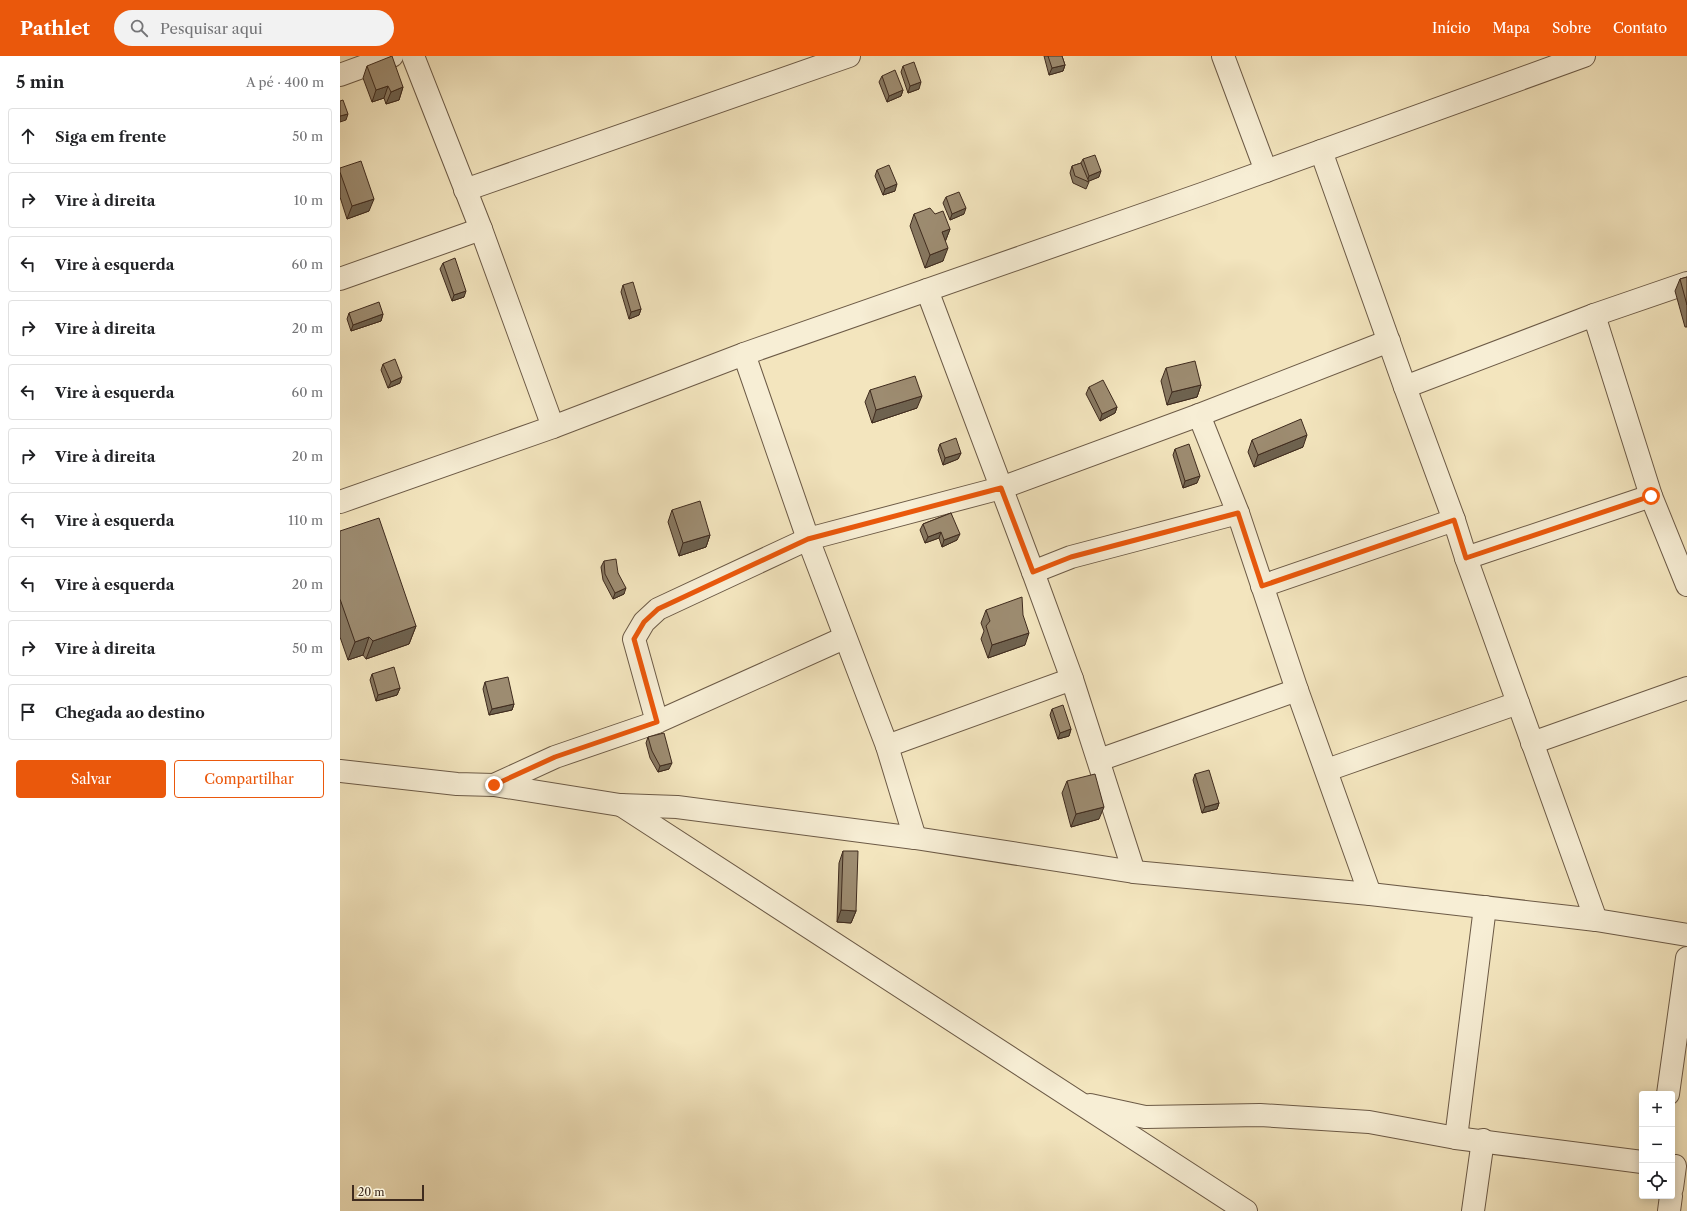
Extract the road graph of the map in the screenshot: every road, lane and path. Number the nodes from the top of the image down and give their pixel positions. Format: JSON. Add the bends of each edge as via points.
{"nodes":[{"id":1,"x":392,"y":56,"type":"edge"},
{"id":2,"x":413,"y":56,"type":"edge"},
{"id":3,"x":848,"y":56,"type":"edge"},
{"id":4,"x":1223,"y":56,"type":"edge"},
{"id":5,"x":1584,"y":56,"type":"edge"},
{"id":6,"x":340,"y":75,"type":"edge"},
{"id":7,"x":1321,"y":151,"type":"junction"},
{"id":8,"x":1266,"y":171,"type":"junction"},
{"id":9,"x":465,"y":190,"type":"junction"},
{"id":10,"x":481,"y":229,"type":"junction"},
{"id":11,"x":340,"y":279,"type":"edge"},
{"id":12,"x":1687,"y":283,"type":"edge"},
{"id":13,"x":927,"y":290,"type":"junction"},
{"id":14,"x":1594,"y":315,"type":"junction"},
{"id":15,"x":1389,"y":341,"type":"junction"},
{"id":16,"x":744,"y":354,"type":"junction"},
{"id":17,"x":1404,"y":387,"type":"junction"},
{"id":18,"x":1200,"y":415,"type":"junction"},
{"id":19,"x":553,"y":426,"type":"junction"},
{"id":20,"x":1001,"y":488,"type":"junction"},
{"id":21,"x":1651,"y":496,"type":"junction"},
{"id":22,"x":340,"y":502,"type":"edge"},
{"id":23,"x":1238,"y":513,"type":"junction"},
{"id":24,"x":1454,"y":520,"type":"junction"},
{"id":25,"x":808,"y":539,"type":"junction"},
{"id":26,"x":1466,"y":558,"type":"junction"},
{"id":27,"x":1033,"y":572,"type":"junction"},
{"id":28,"x":1687,"y":585,"type":"edge"},
{"id":29,"x":1262,"y":586,"type":"junction"},
{"id":30,"x":844,"y":638,"type":"junction"},
{"id":31,"x":1072,"y":678,"type":"junction"},
{"id":32,"x":1687,"y":688,"type":"edge"},
{"id":33,"x":1297,"y":690,"type":"junction"},
{"id":34,"x":1518,"y":703,"type":"junction"},
{"id":35,"x":657,"y":722,"type":"junction"},
{"id":36,"x":1532,"y":743,"type":"junction"},
{"id":37,"x":887,"y":746,"type":"junction"},
{"id":38,"x":1099,"y":760,"type":"junction"},
{"id":39,"x":1327,"y":770,"type":"junction"},
{"id":40,"x":340,"y":771,"type":"edge"},
{"id":41,"x":494,"y":785,"type":"junction"},
{"id":42,"x":620,"y":804,"type":"junction"},
{"id":43,"x":915,"y":838,"type":"junction"},
{"id":44,"x":1134,"y":872,"type":"junction"},
{"id":45,"x":1370,"y":894,"type":"junction"},
{"id":46,"x":1485,"y":907,"type":"junction"},
{"id":47,"x":1596,"y":920,"type":"junction"},
{"id":48,"x":1687,"y":935,"type":"edge"},
{"id":49,"x":1687,"y":958,"type":"edge"},
{"id":50,"x":1668,"y":1091,"type":"edge"},
{"id":51,"x":1077,"y":1103,"type":"junction"},
{"id":52,"x":1456,"y":1138,"type":"junction"},
{"id":53,"x":1483,"y":1140,"type":"junction"},
{"id":54,"x":1639,"y":1162,"type":"edge"},
{"id":55,"x":1678,"y":1166,"type":"edge"},
{"id":56,"x":1675,"y":1177,"type":"edge"},
{"id":57,"x":1671,"y":1199,"type":"edge"},
{"id":58,"x":1246,"y":1211,"type":"edge"},
{"id":59,"x":1473,"y":1211,"type":"edge"},
{"id":60,"x":1669,"y":1211,"type":"edge"}],
"edges":[{"from":1,"to":6,"type":"street"},
{"from":2,"to":9,"type":"street"},
{"from":3,"to":9,"type":"street"},
{"from":4,"to":8,"type":"street"},
{"from":5,"to":7,"type":"street"},
{"from":7,"to":8,"type":"street"},
{"from":7,"to":15,"type":"street"},
{"from":8,"to":13,"type":"street"},
{"from":9,"to":10,"type":"street"},
{"from":10,"to":11,"type":"street"},
{"from":10,"to":19,"type":"street"},
{"from":12,"to":14,"type":"street"},
{"from":13,"to":16,"type":"street"},
{"from":13,"to":20,"type":"street"},
{"from":14,"to":17,"type":"street"},
{"from":14,"to":21,"type":"street"},
{"from":15,"to":17,"type":"street"},
{"from":15,"to":18,"type":"street"},
{"from":16,"to":19,"type":"street"},
{"from":16,"to":25,"type":"street"},
{"from":17,"to":24,"type":"street"},
{"from":18,"to":20,"type":"street"},
{"from":18,"to":23,"type":"street"},
{"from":19,"to":22,"type":"street"},
{"from":20,"to":25,"type":"street"},
{"from":20,"to":27,"type":"street"},
{"from":21,"to":26,"type":"street"},
{"from":21,"to":28,"type":"street"},
{"from":23,"to":27,"type":"street","via":[[1071,557]]},
{"from":23,"to":29,"type":"street"},
{"from":24,"to":26,"type":"street"},
{"from":24,"to":29,"type":"street"},
{"from":25,"to":30,"type":"street"},
{"from":25,"to":35,"type":"street","via":[[658,609],[644,622],[634,639]]},
{"from":26,"to":34,"type":"street"},
{"from":27,"to":31,"type":"street"},
{"from":29,"to":33,"type":"street"},
{"from":30,"to":35,"type":"street"},
{"from":30,"to":37,"type":"street"},
{"from":31,"to":37,"type":"street"},
{"from":31,"to":38,"type":"street"},
{"from":32,"to":36,"type":"street"},
{"from":33,"to":38,"type":"street"},
{"from":33,"to":39,"type":"street"},
{"from":34,"to":36,"type":"street"},
{"from":34,"to":39,"type":"street"},
{"from":35,"to":41,"type":"street","via":[[555,757]]},
{"from":36,"to":47,"type":"street"},
{"from":37,"to":43,"type":"street"},
{"from":38,"to":44,"type":"street"},
{"from":39,"to":45,"type":"street"},
{"from":40,"to":41,"type":"street","via":[[457,784]]},
{"from":41,"to":42,"type":"street"},
{"from":42,"to":43,"type":"street","via":[[677,807]]},
{"from":42,"to":51,"type":"street"},
{"from":43,"to":44,"type":"street"},
{"from":44,"to":45,"type":"street"},
{"from":45,"to":46,"type":"street"},
{"from":46,"to":47,"type":"street"},
{"from":46,"to":52,"type":"street"},
{"from":47,"to":48,"type":"street"},
{"from":49,"to":50,"type":"street"},
{"from":51,"to":52,"type":"street","via":[[1145,1117],[1260,1115],[1369,1122]]},
{"from":51,"to":58,"type":"street"},
{"from":52,"to":53,"type":"street"},
{"from":53,"to":54,"type":"street"},
{"from":53,"to":59,"type":"street"},
{"from":55,"to":56,"type":"street"},
{"from":57,"to":60,"type":"street"}]}
